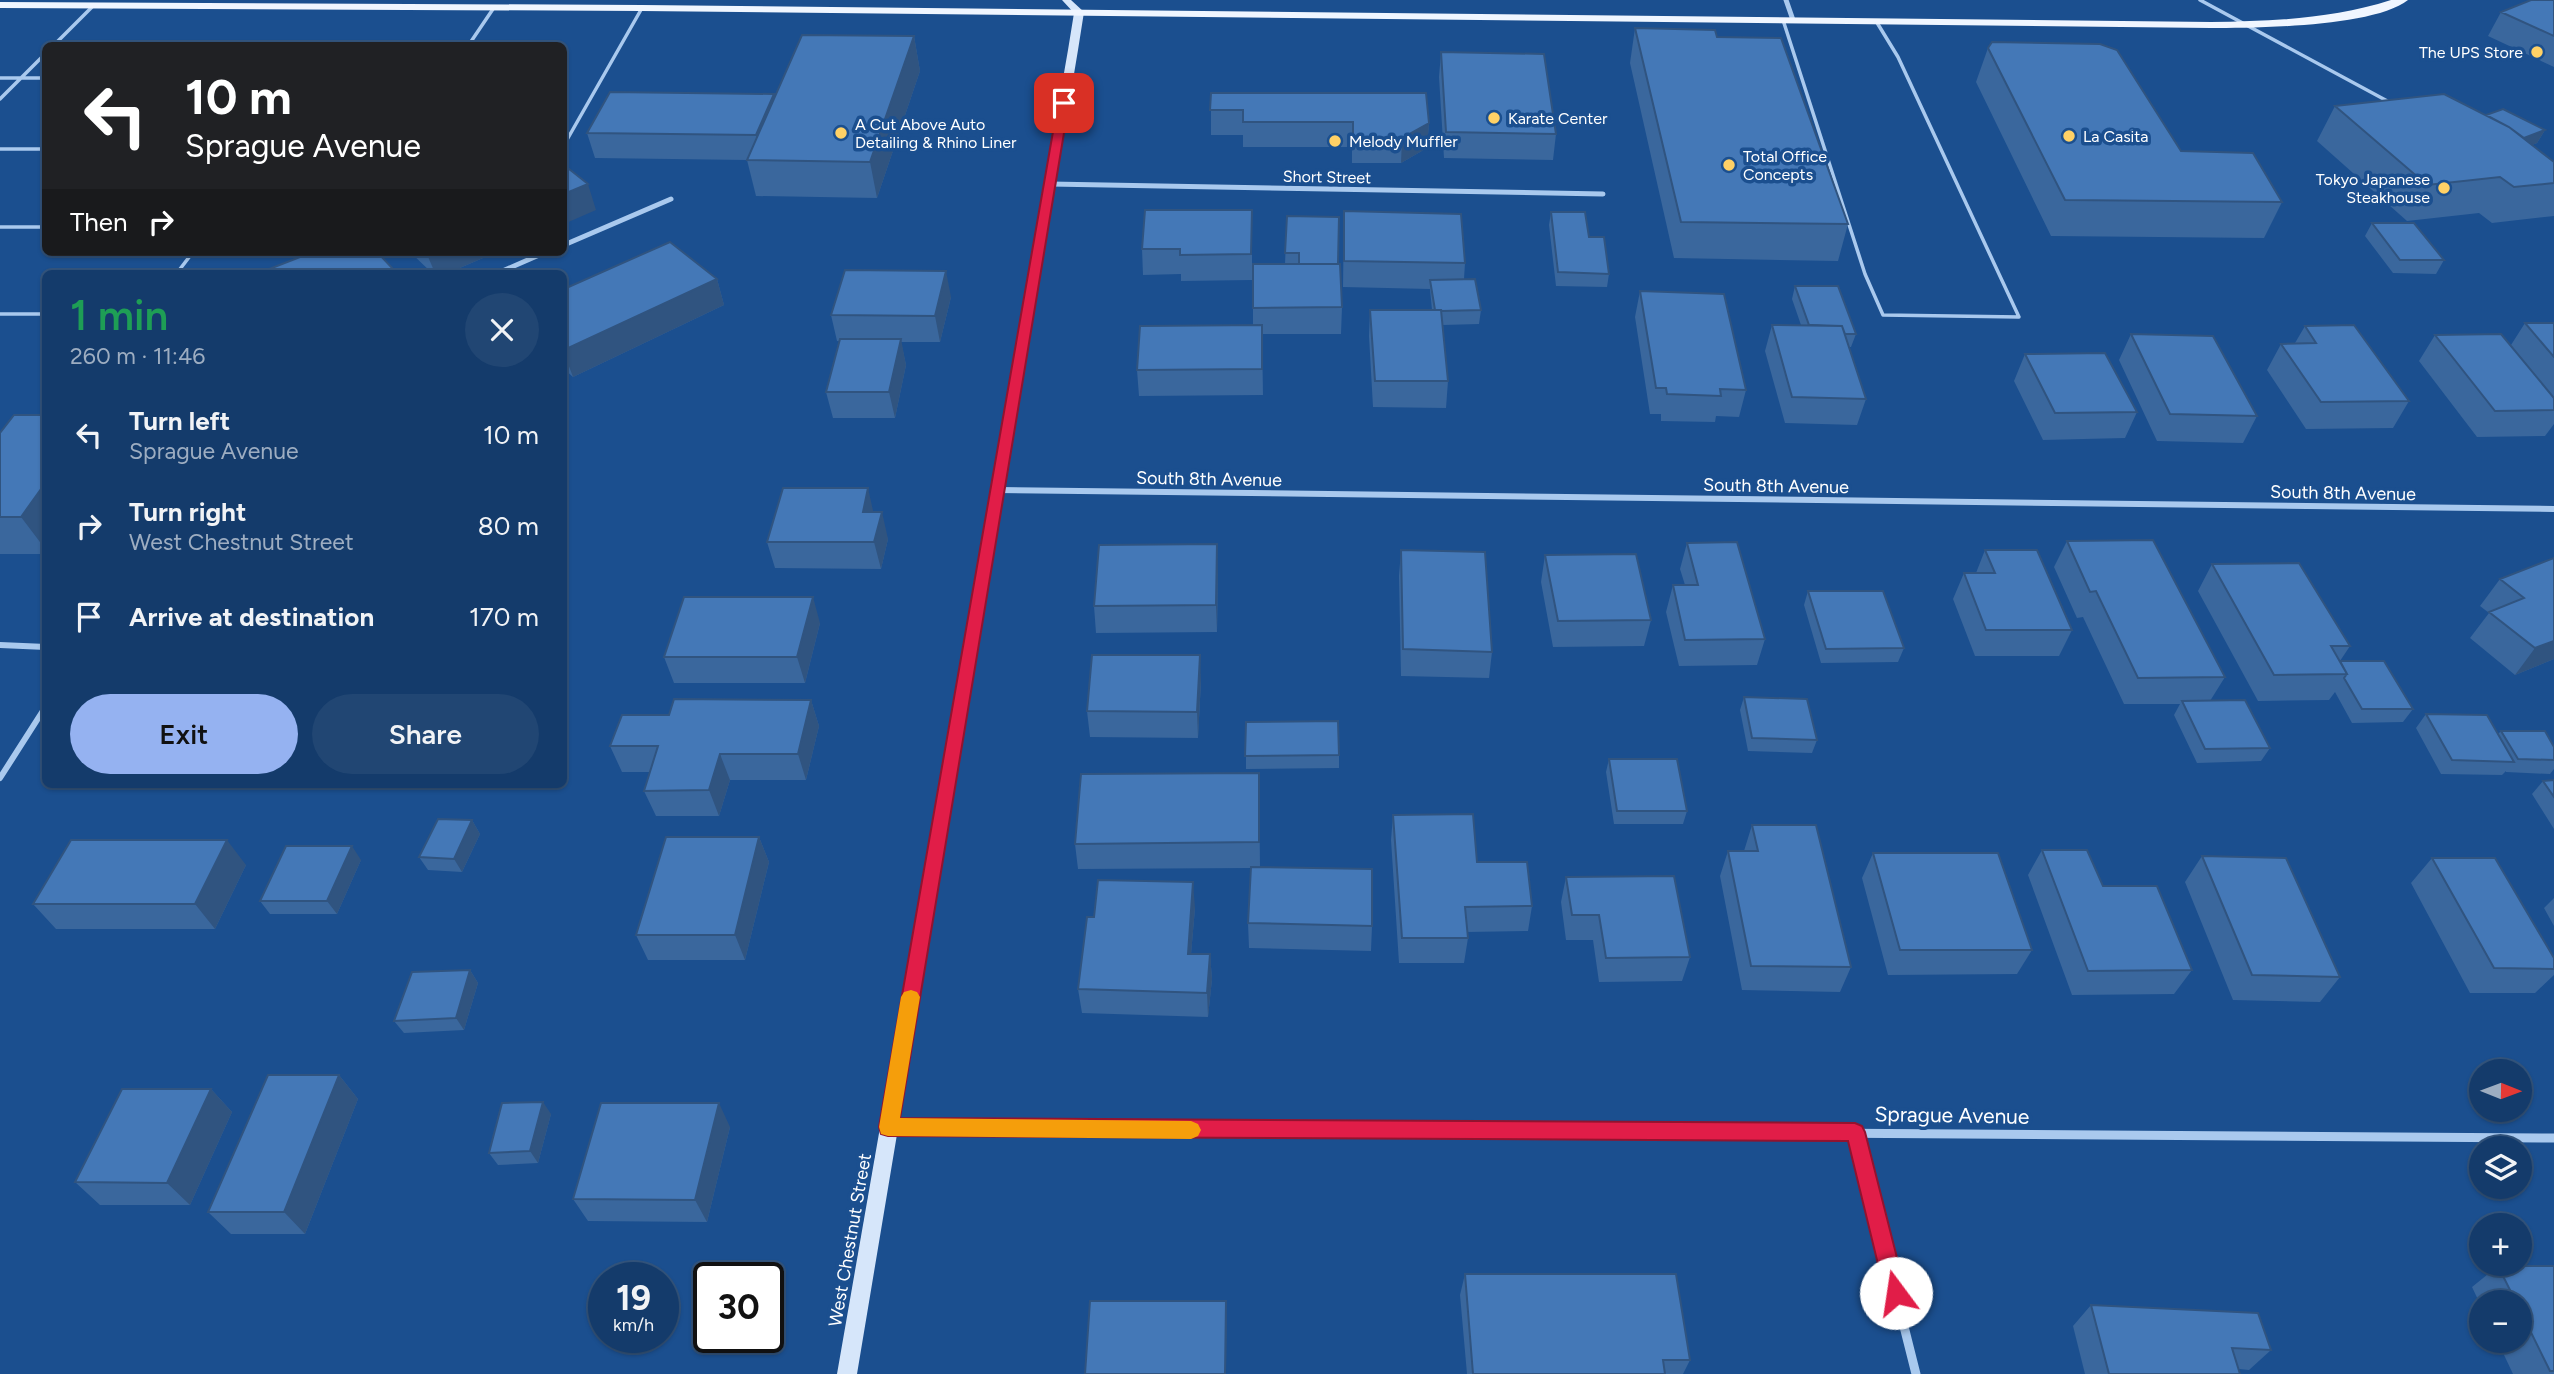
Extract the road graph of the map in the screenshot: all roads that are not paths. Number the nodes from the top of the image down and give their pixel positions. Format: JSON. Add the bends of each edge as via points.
{"nodes":[{"id":1,"x":916,"y":0,"type":"edge"},
{"id":2,"x":1066,"y":0,"type":"edge"},
{"id":3,"x":1786,"y":0,"type":"edge"},
{"id":4,"x":2200,"y":0,"type":"edge"},
{"id":5,"x":2402,"y":0,"type":"edge"},
{"id":6,"x":305,"y":4,"type":"edge"},
{"id":7,"x":699,"y":4,"type":"edge"},
{"id":8,"x":0,"y":5,"type":"edge"},
{"id":9,"x":93,"y":6,"type":"junction"},
{"id":10,"x":642,"y":8,"type":"junction"},
{"id":11,"x":493,"y":9,"type":"junction"},
{"id":12,"x":900,"y":11,"type":"junction"},
{"id":13,"x":1079,"y":12,"type":"junction"},
{"id":14,"x":1788,"y":20,"type":"junction"},
{"id":15,"x":1876,"y":21,"type":"junction"},
{"id":16,"x":2245,"y":24,"type":"junction"},
{"id":17,"x":57,"y":42,"type":"edge"},
{"id":18,"x":471,"y":42,"type":"edge"},
{"id":19,"x":42,"y":57,"type":"edge"},
{"id":20,"x":0,"y":78,"type":"edge"},
{"id":21,"x":20,"y":78,"type":"junction"},
{"id":22,"x":42,"y":78,"type":"edge"},
{"id":23,"x":0,"y":99,"type":"edge"},
{"id":24,"x":2401,"y":108,"type":"edge"},
{"id":25,"x":567,"y":140,"type":"edge"},
{"id":26,"x":0,"y":149,"type":"edge"},
{"id":27,"x":42,"y":149,"type":"edge"},
{"id":28,"x":1050,"y":184,"type":"junction"},
{"id":29,"x":1603,"y":194,"type":"dead end"},
{"id":30,"x":671,"y":199,"type":"dead end"},
{"id":31,"x":0,"y":227,"type":"edge"},
{"id":32,"x":42,"y":227,"type":"edge"},
{"id":33,"x":567,"y":244,"type":"edge"},
{"id":34,"x":190,"y":256,"type":"edge"},
{"id":35,"x":538,"y":256,"type":"edge"},
{"id":36,"x":179,"y":270,"type":"edge"},
{"id":37,"x":505,"y":270,"type":"edge"},
{"id":38,"x":0,"y":314,"type":"edge"},
{"id":39,"x":42,"y":314,"type":"edge"},
{"id":40,"x":997,"y":490,"type":"junction"},
{"id":41,"x":2554,"y":509,"type":"edge"},
{"id":42,"x":0,"y":645,"type":"edge"},
{"id":43,"x":42,"y":646,"type":"edge"},
{"id":44,"x":42,"y":712,"type":"edge"},
{"id":45,"x":0,"y":778,"type":"edge"},
{"id":46,"x":888,"y":1127,"type":"junction"},
{"id":47,"x":1855,"y":1132,"type":"junction"},
{"id":48,"x":2554,"y":1138,"type":"edge"},
{"id":49,"x":847,"y":1374,"type":"edge"},
{"id":50,"x":1916,"y":1374,"type":"edge"}],
"edges":[{"from":1,"to":12,"type":"main road"},
{"from":2,"to":13,"type":"main road"},
{"from":3,"to":14,"type":"street"},
{"from":4,"to":16,"type":"lane"},
{"from":5,"to":16,"type":"main road","via":[[2314,21]]},
{"from":6,"to":9,"type":"main road"},
{"from":6,"to":11,"type":"main road"},
{"from":7,"to":10,"type":"main road"},
{"from":7,"to":12,"type":"main road"},
{"from":8,"to":9,"type":"main road"},
{"from":9,"to":17,"type":"lane"},
{"from":10,"to":11,"type":"main road"},
{"from":10,"to":25,"type":"lane"},
{"from":11,"to":18,"type":"lane"},
{"from":12,"to":13,"type":"main road"},
{"from":13,"to":14,"type":"main road"},
{"from":13,"to":28,"type":"main road","name":"West Chestnut Street"},
{"from":14,"to":15,"type":"main road"},
{"from":14,"to":15,"type":"lane","via":[[1865,274],[1883,315],[2019,317],[1898,57]]},
{"from":15,"to":16,"type":"main road"},
{"from":16,"to":24,"type":"lane"},
{"from":19,"to":21,"type":"lane"},
{"from":20,"to":21,"type":"lane"},
{"from":21,"to":22,"type":"lane"},
{"from":21,"to":23,"type":"lane"},
{"from":26,"to":27,"type":"lane"},
{"from":28,"to":29,"type":"street","name":"Short Street"},
{"from":28,"to":40,"type":"main road","name":"West Chestnut Street"},
{"from":30,"to":33,"type":"street"},
{"from":31,"to":32,"type":"lane"},
{"from":34,"to":36,"type":"lane"},
{"from":35,"to":37,"type":"street"},
{"from":38,"to":39,"type":"lane"},
{"from":40,"to":41,"type":"street","name":"South 8th Avenue"},
{"from":40,"to":46,"type":"main road","name":"West Chestnut Street"},
{"from":42,"to":43,"type":"street"},
{"from":44,"to":45,"type":"street"},
{"from":46,"to":47,"type":"street","name":"Sprague Avenue"},
{"from":46,"to":49,"type":"main road","name":"West Chestnut Street"},
{"from":47,"to":48,"type":"street","name":"Sprague Avenue"},
{"from":47,"to":50,"type":"street"}]}
